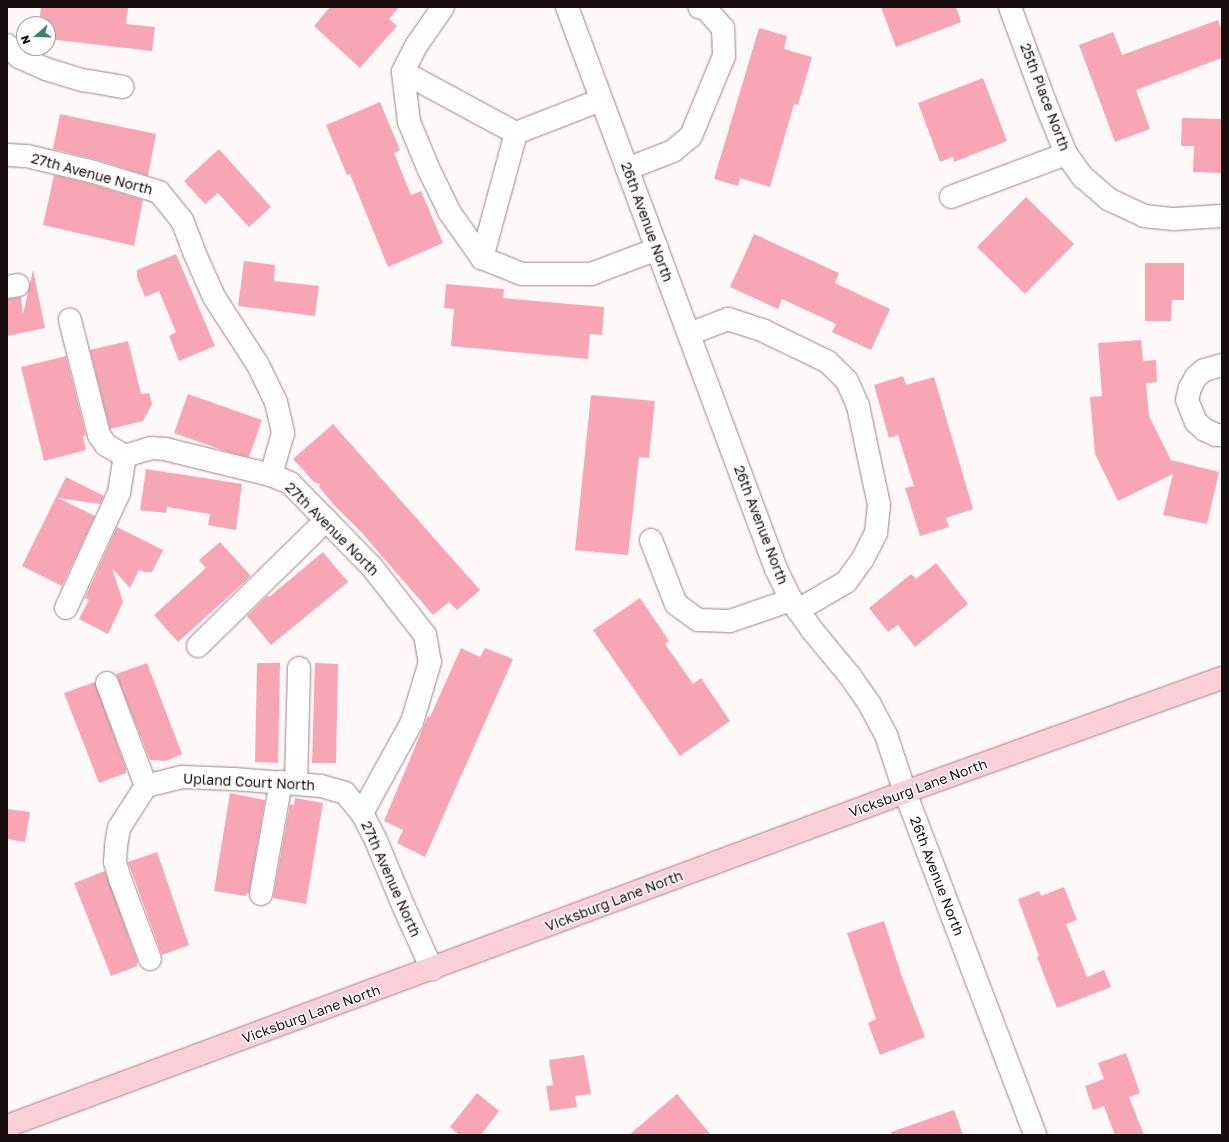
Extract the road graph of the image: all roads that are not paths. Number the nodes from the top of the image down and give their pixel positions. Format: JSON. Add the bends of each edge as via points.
{"nodes":[{"id":1,"x":443,"y":7,"type":"edge"},
{"id":2,"x":567,"y":7,"type":"edge"},
{"id":3,"x":699,"y":7,"type":"edge"},
{"id":4,"x":1013,"y":8,"type":"edge"},
{"id":5,"x":7,"y":45,"type":"edge"},
{"id":6,"x":403,"y":72,"type":"junction"},
{"id":7,"x":122,"y":87,"type":"dead end"},
{"id":8,"x":601,"y":100,"type":"junction"},
{"id":9,"x":516,"y":133,"type":"junction"},
{"id":10,"x":1066,"y":154,"type":"junction"},
{"id":11,"x":7,"y":155,"type":"edge"},
{"id":12,"x":627,"y":169,"type":"junction"},
{"id":13,"x":951,"y":197,"type":"dead end"},
{"id":14,"x":1222,"y":216,"type":"edge"},
{"id":15,"x":656,"y":249,"type":"junction"},
{"id":16,"x":482,"y":258,"type":"junction"},
{"id":17,"x":70,"y":320,"type":"dead end"},
{"id":18,"x":689,"y":334,"type":"junction"},
{"id":19,"x":1222,"y":364,"type":"edge"},
{"id":20,"x":1222,"y":435,"type":"edge"},
{"id":21,"x":125,"y":456,"type":"junction"},
{"id":22,"x":272,"y":475,"type":"junction"},
{"id":23,"x":326,"y":520,"type":"junction"},
{"id":24,"x":652,"y":540,"type":"dead end"},
{"id":25,"x":795,"y":605,"type":"junction"},
{"id":26,"x":66,"y":608,"type":"dead end"},
{"id":27,"x":198,"y":646,"type":"dead end"},
{"id":28,"x":299,"y":668,"type":"dead end"},
{"id":29,"x":1222,"y":678,"type":"edge"},
{"id":30,"x":106,"y":683,"type":"dead end"},
{"id":31,"x":288,"y":783,"type":"junction"},
{"id":32,"x":146,"y":786,"type":"junction"},
{"id":33,"x":905,"y":792,"type":"junction"},
{"id":34,"x":362,"y":813,"type":"junction"},
{"id":35,"x":261,"y":894,"type":"dead end"},
{"id":36,"x":150,"y":959,"type":"dead end"},
{"id":37,"x":432,"y":969,"type":"junction"},
{"id":38,"x":7,"y":1126,"type":"edge"},
{"id":39,"x":1035,"y":1135,"type":"edge"}],
"edges":[{"from":1,"to":6,"type":"street","via":[[416,46]]},
{"from":2,"to":8,"type":"street","name":"26th Avenue North"},
{"from":3,"to":12,"type":"street","via":[[706,9],[723,28],[724,56],[691,136],[673,151]]},
{"from":4,"to":10,"type":"street","name":"25th Place North"},
{"from":5,"to":7,"type":"street","via":[[19,56],[46,69],[83,80]]},
{"from":6,"to":9,"type":"street"},
{"from":6,"to":16,"type":"street","via":[[409,122],[426,163],[450,213]]},
{"from":8,"to":9,"type":"street"},
{"from":8,"to":12,"type":"street","name":"26th Avenue North"},
{"from":9,"to":16,"type":"street"},
{"from":10,"to":13,"type":"street"},
{"from":10,"to":14,"type":"street","name":"25th Place North","via":[[1083,177],[1108,199],[1144,216],[1174,219]]},
{"from":11,"to":22,"type":"street","name":"27th Avenue North","via":[[27,156],[94,172],[159,192],[182,220],[214,297],[258,365],[276,402],[283,433]]},
{"from":12,"to":15,"type":"street","name":"26th Avenue North"},
{"from":15,"to":16,"type":"street","via":[[590,274],[522,274]]},
{"from":15,"to":18,"type":"street","name":"26th Avenue North"},
{"from":17,"to":21,"type":"street","via":[[99,435],[106,445]]},
{"from":18,"to":25,"type":"street","name":"26th Avenue North","via":[[776,569]]},
{"from":18,"to":25,"type":"street","via":[[728,319],[764,330],[828,362],[846,380],[858,406],[879,505],[876,533],[862,560],[846,582]]},
{"from":19,"to":20,"type":"street","via":[[1204,370],[1196,377],[1187,400],[1196,422],[1205,430]]},
{"from":21,"to":22,"type":"street","via":[[151,448],[165,449]]},
{"from":21,"to":26,"type":"street","via":[[120,493]]},
{"from":22,"to":23,"type":"street","name":"27th Avenue North","via":[[290,484]]},
{"from":23,"to":27,"type":"street"},
{"from":23,"to":34,"type":"street","name":"27th Avenue North","via":[[372,567],[425,636],[430,662],[412,722]]},
{"from":24,"to":25,"type":"street","via":[[676,604],[698,620],[730,621]]},
{"from":25,"to":33,"type":"street","name":"26th Avenue North","via":[[870,705],[886,735]]},
{"from":28,"to":31,"type":"street"},
{"from":29,"to":33,"type":"main road","name":"Vicksburg Lane North"},
{"from":30,"to":32,"type":"street"},
{"from":31,"to":32,"type":"street","name":"Upland Court North","via":[[181,777]]},
{"from":31,"to":34,"type":"street","name":"Upland Court North","via":[[321,786],[345,793]]},
{"from":31,"to":35,"type":"street"},
{"from":32,"to":36,"type":"street","via":[[119,828],[115,862]]},
{"from":33,"to":37,"type":"main road","name":"Vicksburg Lane North"},
{"from":33,"to":39,"type":"street","name":"26th Avenue North"},
{"from":34,"to":37,"type":"street","name":"27th Avenue North"},
{"from":37,"to":38,"type":"main road","name":"Vicksburg Lane North"}]}
